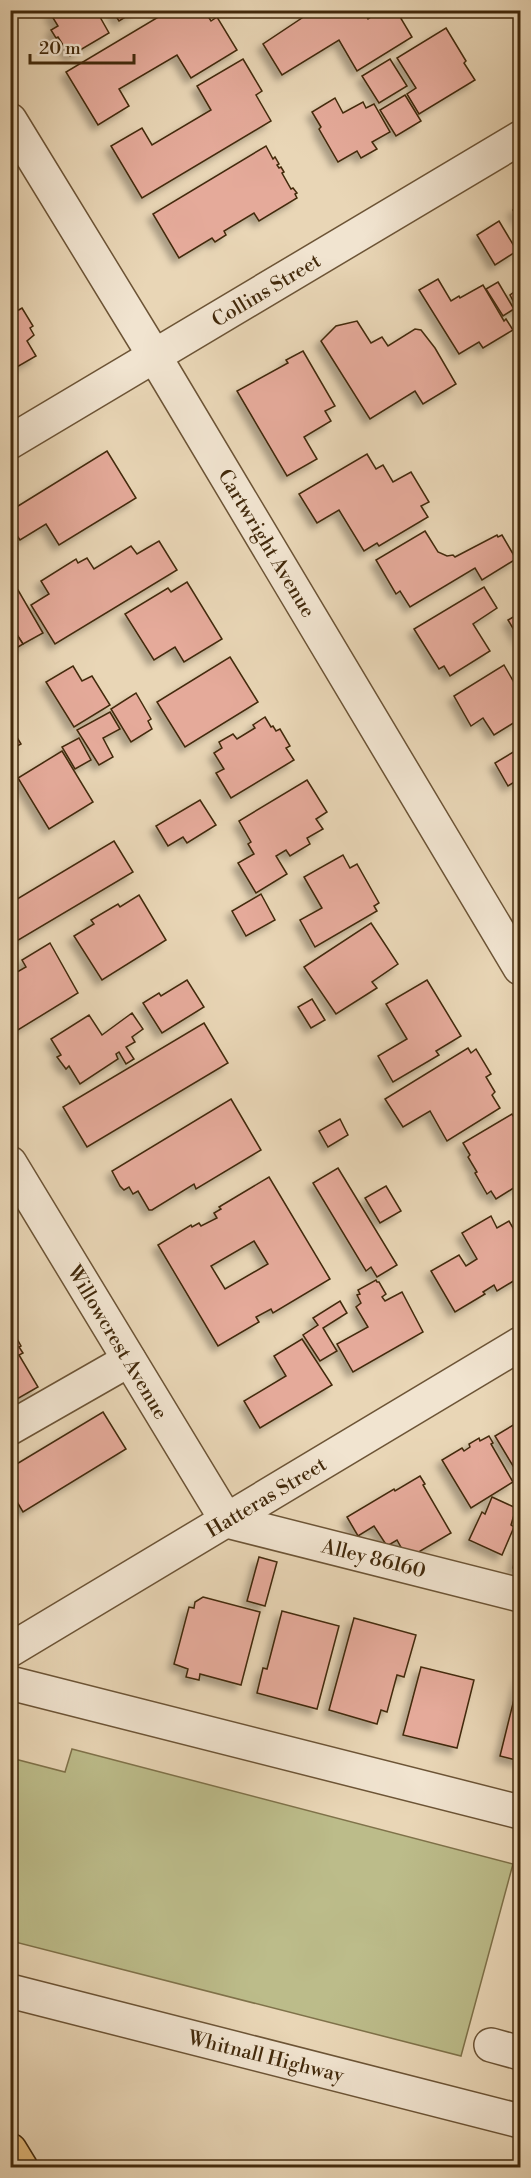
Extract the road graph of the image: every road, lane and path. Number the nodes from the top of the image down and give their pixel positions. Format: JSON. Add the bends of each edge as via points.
{"nodes":[{"id":1,"x":10,"y":120,"type":"edge"},
{"id":2,"x":520,"y":138,"type":"edge"},
{"id":3,"x":155,"y":357,"type":"junction"},
{"id":4,"x":10,"y":442,"type":"edge"},
{"id":5,"x":520,"y":968,"type":"edge"},
{"id":6,"x":10,"y":1163,"type":"edge"},
{"id":7,"x":520,"y":1344,"type":"edge"},
{"id":8,"x":129,"y":1360,"type":"junction"},
{"id":9,"x":10,"y":1428,"type":"edge"},
{"id":10,"x":227,"y":1521,"type":"junction"},
{"id":11,"x":520,"y":1595,"type":"edge"},
{"id":12,"x":10,"y":1650,"type":"edge"},
{"id":13,"x":10,"y":1683,"type":"edge"},
{"id":14,"x":520,"y":1812,"type":"edge"},
{"id":15,"x":10,"y":1991,"type":"edge"},
{"id":16,"x":520,"y":2121,"type":"edge"},
{"id":17,"x":10,"y":2150,"type":"edge"},
{"id":18,"x":21,"y":2168,"type":"edge"}],
"edges":[{"from":1,"to":3,"type":"street","name":"Cartwright Avenue"},
{"from":2,"to":3,"type":"street","name":"Collins Street"},
{"from":3,"to":4,"type":"street","name":"Collins Street"},
{"from":3,"to":5,"type":"street","name":"Cartwright Avenue"},
{"from":6,"to":8,"type":"street","name":"Willowcrest Avenue"},
{"from":7,"to":10,"type":"street","name":"Hatteras Street"},
{"from":8,"to":9,"type":"street"},
{"from":8,"to":10,"type":"street","name":"Willowcrest Avenue"},
{"from":10,"to":11,"type":"street","name":"Alley 86160"},
{"from":10,"to":12,"type":"street","name":"Hatteras Street"},
{"from":13,"to":14,"type":"street"},
{"from":15,"to":16,"type":"street","name":"Whitnall Highway"},
{"from":17,"to":18,"type":"main road"}]}
